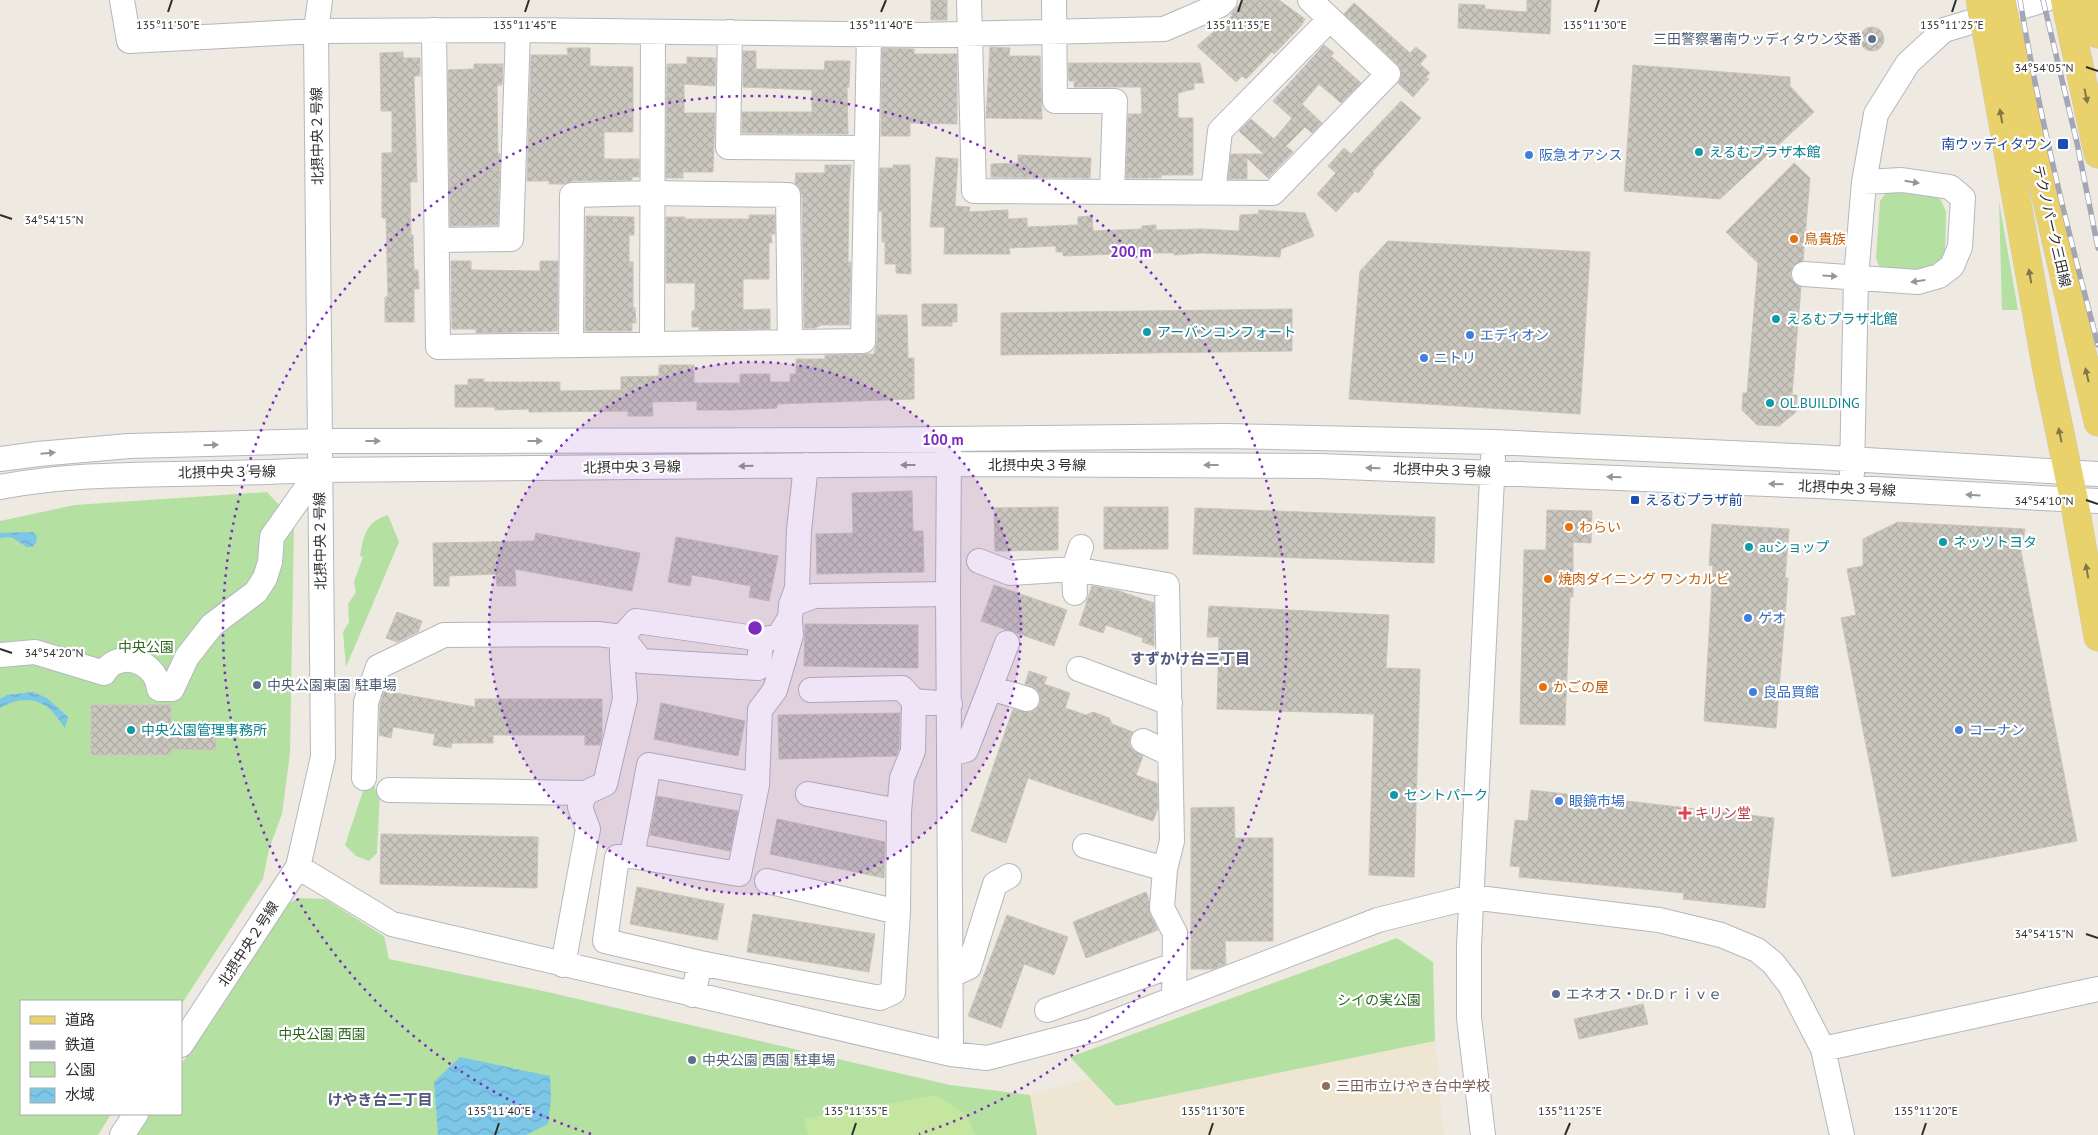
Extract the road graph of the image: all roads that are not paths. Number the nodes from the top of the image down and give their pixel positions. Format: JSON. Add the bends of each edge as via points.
{"nodes":[{"id":1,"x":122,"y":0,"type":"edge"},
{"id":2,"x":320,"y":0,"type":"edge"},
{"id":3,"x":969,"y":0,"type":"edge"},
{"id":4,"x":1054,"y":0,"type":"edge"},
{"id":5,"x":1225,"y":0,"type":"edge"},
{"id":6,"x":1310,"y":0,"type":"edge"},
{"id":7,"x":1980,"y":0,"type":"edge"},
{"id":8,"x":2001,"y":0,"type":"edge"},
{"id":9,"x":2044,"y":0,"type":"edge"},
{"id":10,"x":2078,"y":5,"type":"edge"},
{"id":11,"x":1330,"y":19,"type":"junction"},
{"id":12,"x":434,"y":30,"type":"junction"},
{"id":13,"x":518,"y":30,"type":"junction"},
{"id":14,"x":316,"y":31,"type":"junction"},
{"id":15,"x":653,"y":32,"type":"junction"},
{"id":16,"x":730,"y":32,"type":"junction"},
{"id":17,"x":1054,"y":32,"type":"junction"},
{"id":18,"x":869,"y":34,"type":"junction"},
{"id":19,"x":969,"y":34,"type":"junction"},
{"id":20,"x":2098,"y":34,"type":"edge"},
{"id":21,"x":1998,"y":36,"type":"junction"},
{"id":22,"x":867,"y":148,"type":"junction"},
{"id":23,"x":2098,"y":154,"type":"edge"},
{"id":24,"x":1864,"y":182,"type":"junction"},
{"id":25,"x":652,"y":192,"type":"junction"},
{"id":26,"x":1112,"y":192,"type":"junction"},
{"id":27,"x":1213,"y":193,"type":"junction"},
{"id":28,"x":437,"y":240,"type":"junction"},
{"id":29,"x":1804,"y":274,"type":"dead end"},
{"id":30,"x":1856,"y":278,"type":"junction"},
{"id":31,"x":790,"y":342,"type":"junction"},
{"id":32,"x":652,"y":344,"type":"junction"},
{"id":33,"x":572,"y":345,"type":"junction"},
{"id":34,"x":2098,"y":422,"type":"edge"},
{"id":35,"x":1494,"y":435,"type":"junction"},
{"id":36,"x":949,"y":439,"type":"junction"},
{"id":37,"x":320,"y":441,"type":"junction"},
{"id":38,"x":1852,"y":459,"type":"junction"},
{"id":39,"x":0,"y":460,"type":"edge"},
{"id":40,"x":948,"y":464,"type":"junction"},
{"id":41,"x":806,"y":465,"type":"junction"},
{"id":42,"x":319,"y":470,"type":"junction"},
{"id":43,"x":1492,"y":472,"type":"junction"},
{"id":44,"x":2068,"y":474,"type":"junction"},
{"id":45,"x":2098,"y":474,"type":"edge"},
{"id":46,"x":0,"y":487,"type":"edge"},
{"id":47,"x":1852,"y":488,"type":"junction"},
{"id":48,"x":2086,"y":501,"type":"edge"},
{"id":49,"x":1078,"y":558,"type":"junction"},
{"id":50,"x":979,"y":561,"type":"dead end"},
{"id":51,"x":1075,"y":593,"type":"dead end"},
{"id":52,"x":948,"y":594,"type":"junction"},
{"id":53,"x":790,"y":612,"type":"junction"},
{"id":54,"x":622,"y":637,"type":"junction"},
{"id":55,"x":2098,"y":637,"type":"edge"},
{"id":56,"x":762,"y":638,"type":"junction"},
{"id":57,"x":1007,"y":643,"type":"dead end"},
{"id":58,"x":0,"y":655,"type":"edge"},
{"id":59,"x":1079,"y":669,"type":"dead end"},
{"id":60,"x":990,"y":688,"type":"junction"},
{"id":61,"x":811,"y":690,"type":"dead end"},
{"id":62,"x":1028,"y":699,"type":"dead end"},
{"id":63,"x":914,"y":701,"type":"junction"},
{"id":64,"x":1170,"y":703,"type":"junction"},
{"id":65,"x":950,"y":704,"type":"junction"},
{"id":66,"x":1143,"y":742,"type":"dead end"},
{"id":67,"x":950,"y":754,"type":"junction"},
{"id":68,"x":1170,"y":754,"type":"junction"},
{"id":69,"x":364,"y":778,"type":"dead end"},
{"id":70,"x":757,"y":785,"type":"junction"},
{"id":71,"x":389,"y":790,"type":"dead end"},
{"id":72,"x":585,"y":793,"type":"junction"},
{"id":73,"x":808,"y":794,"type":"dead end"},
{"id":74,"x":899,"y":811,"type":"junction"},
{"id":75,"x":1085,"y":846,"type":"dead end"},
{"id":76,"x":632,"y":856,"type":"junction"},
{"id":77,"x":298,"y":867,"type":"junction"},
{"id":78,"x":1165,"y":869,"type":"junction"},
{"id":79,"x":1009,"y":876,"type":"dead end"},
{"id":80,"x":767,"y":882,"type":"dead end"},
{"id":81,"x":1472,"y":897,"type":"junction"},
{"id":82,"x":898,"y":912,"type":"junction"},
{"id":83,"x":700,"y":963,"type":"junction"},
{"id":84,"x":563,"y":964,"type":"junction"},
{"id":85,"x":1174,"y":965,"type":"junction"},
{"id":86,"x":951,"y":975,"type":"junction"},
{"id":87,"x":2098,"y":989,"type":"edge"},
{"id":88,"x":693,"y":994,"type":"junction"},
{"id":89,"x":1174,"y":999,"type":"junction"},
{"id":90,"x":1047,"y":1010,"type":"dead end"},
{"id":91,"x":182,"y":1043,"type":"edge"},
{"id":92,"x":1823,"y":1049,"type":"junction"},
{"id":93,"x":951,"y":1054,"type":"junction"},
{"id":94,"x":135,"y":1115,"type":"edge"},
{"id":95,"x":122,"y":1135,"type":"edge"},
{"id":96,"x":1483,"y":1135,"type":"edge"},
{"id":97,"x":1842,"y":1135,"type":"edge"}],
"edges":[{"from":1,"to":14,"type":"street","via":[[129,41]]},
{"from":2,"to":14,"type":"street","name":"北摂中央２号線"},
{"from":3,"to":19,"type":"street"},
{"from":4,"to":17,"type":"street"},
{"from":5,"to":17,"type":"street","via":[[1164,29]]},
{"from":6,"to":11,"type":"street"},
{"from":7,"to":21,"type":"main road","bridge":true},
{"from":8,"to":21,"type":"main road","name":"テクノパーク三田線","bridge":true},
{"from":9,"to":24,"type":"street","via":[[1944,30],[1908,63],[1876,114]]},
{"from":10,"to":20,"type":"main road"},
{"from":10,"to":23,"type":"main road","one_way":true},
{"from":11,"to":27,"type":"street","via":[[1220,130]]},
{"from":11,"to":27,"type":"street","via":[[1388,74],[1273,193]]},
{"from":12,"to":13,"type":"street"},
{"from":12,"to":14,"type":"street"},
{"from":12,"to":28,"type":"street"},
{"from":13,"to":15,"type":"street"},
{"from":13,"to":28,"type":"street","via":[[511,239]]},
{"from":14,"to":37,"type":"street","name":"北摂中央２号線"},
{"from":15,"to":16,"type":"street"},
{"from":15,"to":25,"type":"street"},
{"from":16,"to":18,"type":"street"},
{"from":16,"to":22,"type":"street","via":[[728,147]]},
{"from":17,"to":19,"type":"street"},
{"from":17,"to":26,"type":"street","via":[[1055,101],[1114,101]]},
{"from":18,"to":19,"type":"street"},
{"from":18,"to":22,"type":"street"},
{"from":19,"to":26,"type":"street","via":[[974,191]]},
{"from":34,"to":21,"type":"main road","name":"テクノパーク三田線","one_way":true},
{"from":44,"to":21,"type":"main road","one_way":true,"via":[[2047,372]]},
{"from":22,"to":31,"type":"street","via":[[864,340]]},
{"from":24,"to":30,"type":"street"},
{"from":24,"to":30,"type":"street","one_way":true,"via":[[1902,180],[1950,187],[1963,198],[1960,247],[1952,266],[1939,276],[1918,282]]},
{"from":25,"to":31,"type":"street","via":[[788,195]]},
{"from":25,"to":32,"type":"street"},
{"from":25,"to":33,"type":"street","via":[[572,195]]},
{"from":26,"to":27,"type":"street"},
{"from":28,"to":33,"type":"street","via":[[438,347]]},
{"from":29,"to":30,"type":"street","one_way":true},
{"from":30,"to":38,"type":"street"},
{"from":31,"to":32,"type":"street"},
{"from":32,"to":33,"type":"street"},
{"from":35,"to":36,"type":"street","name":"北摂中央３号線"},
{"from":35,"to":38,"type":"street","name":"北摂中央３号線"},
{"from":35,"to":43,"type":"street"},
{"from":37,"to":36,"type":"street","name":"北摂中央３号線","one_way":true},
{"from":36,"to":40,"type":"street"},
{"from":39,"to":37,"type":"street","name":"北摂中央３号線","one_way":true,"via":[[129,446]]},
{"from":37,"to":42,"type":"street","name":"北摂中央２号線"},
{"from":38,"to":44,"type":"street","name":"北摂中央３号線"},
{"from":38,"to":47,"type":"street"},
{"from":40,"to":41,"type":"street","name":"北摂中央３号線","one_way":true},
{"from":43,"to":40,"type":"street","name":"北摂中央３号線","one_way":true,"via":[[1319,466]]},
{"from":40,"to":52,"type":"street"},
{"from":41,"to":42,"type":"street","name":"北摂中央３号線","one_way":true},
{"from":41,"to":53,"type":"street","via":[[797,588]]},
{"from":42,"to":46,"type":"street","name":"北摂中央３号線","via":[[123,474],[33,480]]},
{"from":42,"to":58,"type":"street","via":[[272,537],[270,562],[256,592],[212,625],[187,657],[172,689],[159,689],[151,668],[137,662],[124,660],[112,664],[104,673],[35,652]]},
{"from":42,"to":77,"type":"street","name":"北摂中央２号線","via":[[323,757]]},
{"from":47,"to":43,"type":"street","name":"北摂中央３号線","one_way":true},
{"from":43,"to":81,"type":"street"},
{"from":44,"to":45,"type":"street","name":"北摂中央３号線"},
{"from":44,"to":48,"type":"main road"},
{"from":48,"to":47,"type":"street","name":"北摂中央３号線","one_way":true},
{"from":55,"to":48,"type":"main road","one_way":true},
{"from":49,"to":50,"type":"street","via":[[1010,573]]},
{"from":49,"to":51,"type":"street"},
{"from":49,"to":64,"type":"street","via":[[1168,585]]},
{"from":52,"to":53,"type":"street","via":[[814,596]]},
{"from":52,"to":65,"type":"street"},
{"from":53,"to":56,"type":"street","via":[[778,637]]},
{"from":53,"to":70,"type":"street","via":[[791,635],[775,690],[760,710]]},
{"from":54,"to":56,"type":"street","via":[[636,621]]},
{"from":54,"to":56,"type":"street","via":[[641,661],[758,668]]},
{"from":54,"to":69,"type":"street","via":[[598,634],[444,635],[378,667],[366,702]]},
{"from":54,"to":72,"type":"street","via":[[625,699],[605,784]]},
{"from":57,"to":60,"type":"street"},
{"from":59,"to":64,"type":"street"},
{"from":60,"to":62,"type":"street"},
{"from":60,"to":67,"type":"street","via":[[966,750]]},
{"from":61,"to":63,"type":"street","via":[[902,688]]},
{"from":63,"to":65,"type":"street"},
{"from":63,"to":74,"type":"street","via":[[913,751],[902,778]]},
{"from":64,"to":68,"type":"street"},
{"from":65,"to":67,"type":"street"},
{"from":66,"to":68,"type":"street"},
{"from":67,"to":86,"type":"street"},
{"from":68,"to":78,"type":"street","via":[[1172,841]]},
{"from":70,"to":76,"type":"street","via":[[739,874]]},
{"from":70,"to":76,"type":"street","via":[[649,765]]},
{"from":71,"to":72,"type":"street"},
{"from":72,"to":84,"type":"street","via":[[580,807],[588,829]]},
{"from":73,"to":74,"type":"street"},
{"from":74,"to":82,"type":"street"},
{"from":75,"to":78,"type":"street"},
{"from":76,"to":83,"type":"street","via":[[617,857],[605,940]]},
{"from":77,"to":84,"type":"street","via":[[392,924]]},
{"from":77,"to":91,"type":"street","name":"北摂中央２号線"},
{"from":78,"to":85,"type":"street","via":[[1162,908],[1175,933]]},
{"from":79,"to":86,"type":"street","via":[[995,884],[969,967]]},
{"from":80,"to":82,"type":"street"},
{"from":81,"to":89,"type":"street","via":[[1378,920]]},
{"from":81,"to":92,"type":"street","via":[[1658,920],[1721,936],[1757,950],[1773,963],[1790,985]]},
{"from":81,"to":96,"type":"street","via":[[1469,1018]]},
{"from":82,"to":83,"type":"street","via":[[893,992],[880,998]]},
{"from":83,"to":88,"type":"street"},
{"from":84,"to":88,"type":"street"},
{"from":85,"to":89,"type":"street"},
{"from":85,"to":90,"type":"street"},
{"from":86,"to":93,"type":"street"},
{"from":87,"to":92,"type":"street"},
{"from":88,"to":93,"type":"street"},
{"from":89,"to":93,"type":"street","via":[[1093,1030],[987,1058]]},
{"from":92,"to":97,"type":"street"},
{"from":94,"to":95,"type":"street"}]}
